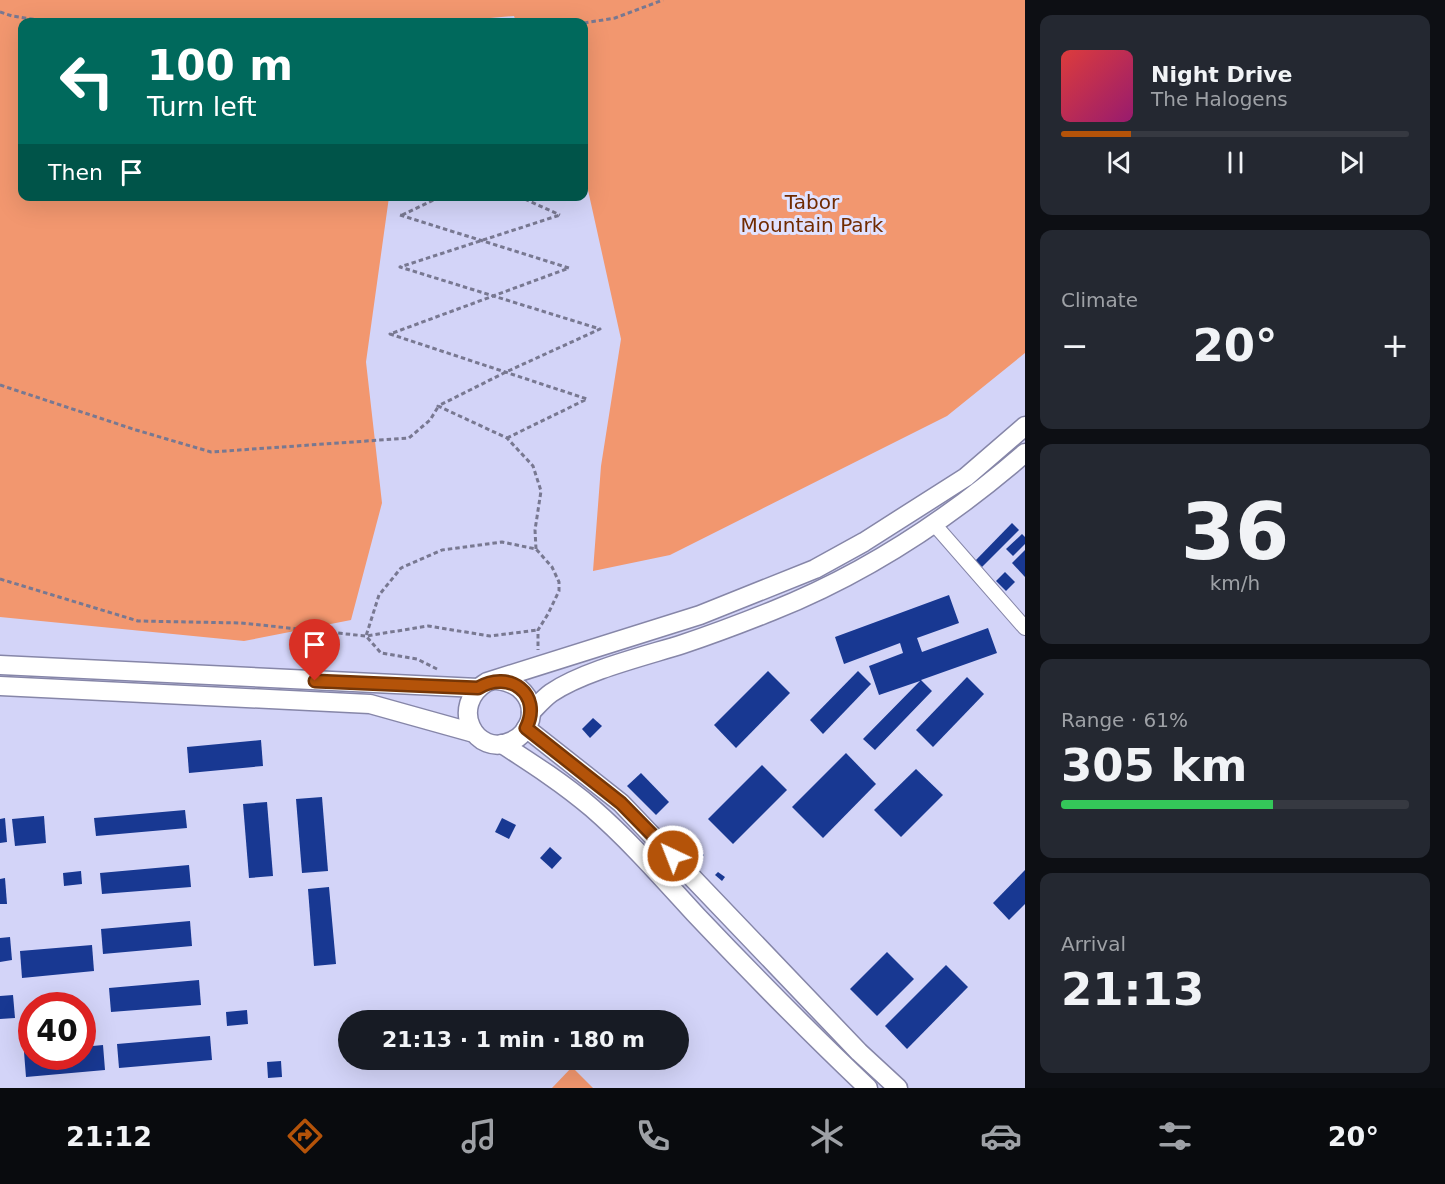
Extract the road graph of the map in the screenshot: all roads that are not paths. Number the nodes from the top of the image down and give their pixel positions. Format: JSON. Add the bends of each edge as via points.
{"nodes":[{"id":1,"x":1025,"y":426,"type":"edge"},
{"id":2,"x":1025,"y":453,"type":"edge"},
{"id":3,"x":934,"y":525,"type":"junction"},
{"id":4,"x":1025,"y":628,"type":"edge"},
{"id":5,"x":0,"y":665,"type":"edge"},
{"id":6,"x":497,"y":680,"type":"junction"},
{"id":7,"x":0,"y":686,"type":"edge"},
{"id":8,"x":478,"y":688,"type":"junction"},
{"id":9,"x":529,"y":720,"type":"junction"},
{"id":10,"x":474,"y":733,"type":"junction"},
{"id":11,"x":502,"y":744,"type":"junction"},
{"id":12,"x":868,"y":1088,"type":"edge"},
{"id":13,"x":898,"y":1088,"type":"edge"}],
"edges":[{"from":1,"to":6,"type":"street","via":[[966,477],[815,569],[700,615]]},
{"from":2,"to":3,"type":"street"},
{"from":3,"to":4,"type":"street"},
{"from":3,"to":9,"type":"street","via":[[776,610],[582,677],[551,693]]},
{"from":5,"to":8,"type":"street"},
{"from":6,"to":8,"type":"street"},
{"from":6,"to":9,"type":"street","via":[[516,685],[524,692],[529,701]]},
{"from":7,"to":10,"type":"street","via":[[370,704]]},
{"from":8,"to":10,"type":"street","via":[[467,706]]},
{"from":9,"to":11,"type":"street","via":[[516,739]]},
{"from":9,"to":13,"type":"street","via":[[621,803]]},
{"from":10,"to":11,"type":"street","via":[[485,741]]},
{"from":11,"to":12,"type":"street","via":[[591,807],[637,849],[705,924]]}]}
